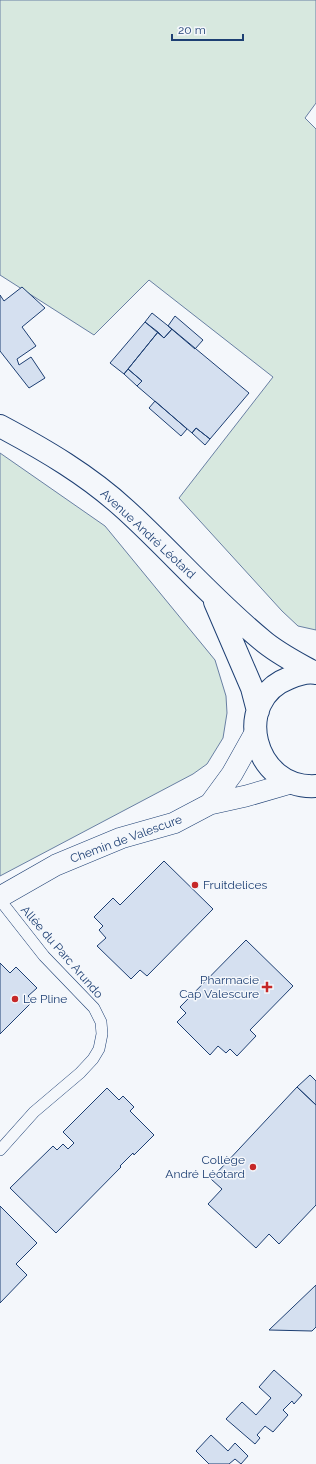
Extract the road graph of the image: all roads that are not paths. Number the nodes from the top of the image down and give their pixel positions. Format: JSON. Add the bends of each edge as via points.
{"nodes":[{"id":1,"x":0,"y":426,"type":"edge"},
{"id":2,"x":211,"y":594,"type":"junction"},
{"id":3,"x":314,"y":672,"type":"edge"},
{"id":4,"x":258,"y":710,"type":"junction"},
{"id":5,"x":255,"y":733,"type":"junction"},
{"id":6,"x":291,"y":783,"type":"junction"},
{"id":7,"x":316,"y":786,"type":"edge"},
{"id":8,"x":210,"y":804,"type":"junction"},
{"id":9,"x":0,"y":897,"type":"edge"},
{"id":10,"x":0,"y":900,"type":"edge"},
{"id":11,"x":0,"y":1150,"type":"edge"}],
"edges":[{"from":1,"to":2,"type":"main road","name":"Avenue André Léotard","via":[[43,449],[87,478],[125,509]]},
{"from":2,"to":3,"type":"main road","name":"Avenue André Léotard","via":[[262,640],[286,658]]},
{"from":2,"to":4,"type":"main road","name":"Avenue André Léotard","via":[[252,688]]},
{"from":3,"to":4,"type":"main road","via":[[285,679],[264,698]]},
{"from":4,"to":5,"type":"main road"},
{"from":5,"to":6,"type":"main road","via":[[258,749],[266,763]]},
{"from":5,"to":8,"type":"street","name":"Chemin de Valescure","via":[[232,774]]},
{"from":6,"to":7,"type":"main road","via":[[307,787]]},
{"from":6,"to":8,"type":"street","name":"Chemin de Valescure"},
{"from":8,"to":9,"type":"street","name":"Chemin de Valescure","via":[[174,823],[121,838],[56,865]]},
{"from":10,"to":11,"type":"lane","name":"Allée du Parc Arundo","via":[[44,956],[94,1008],[101,1022],[102,1034],[94,1059],[34,1112]]}]}
